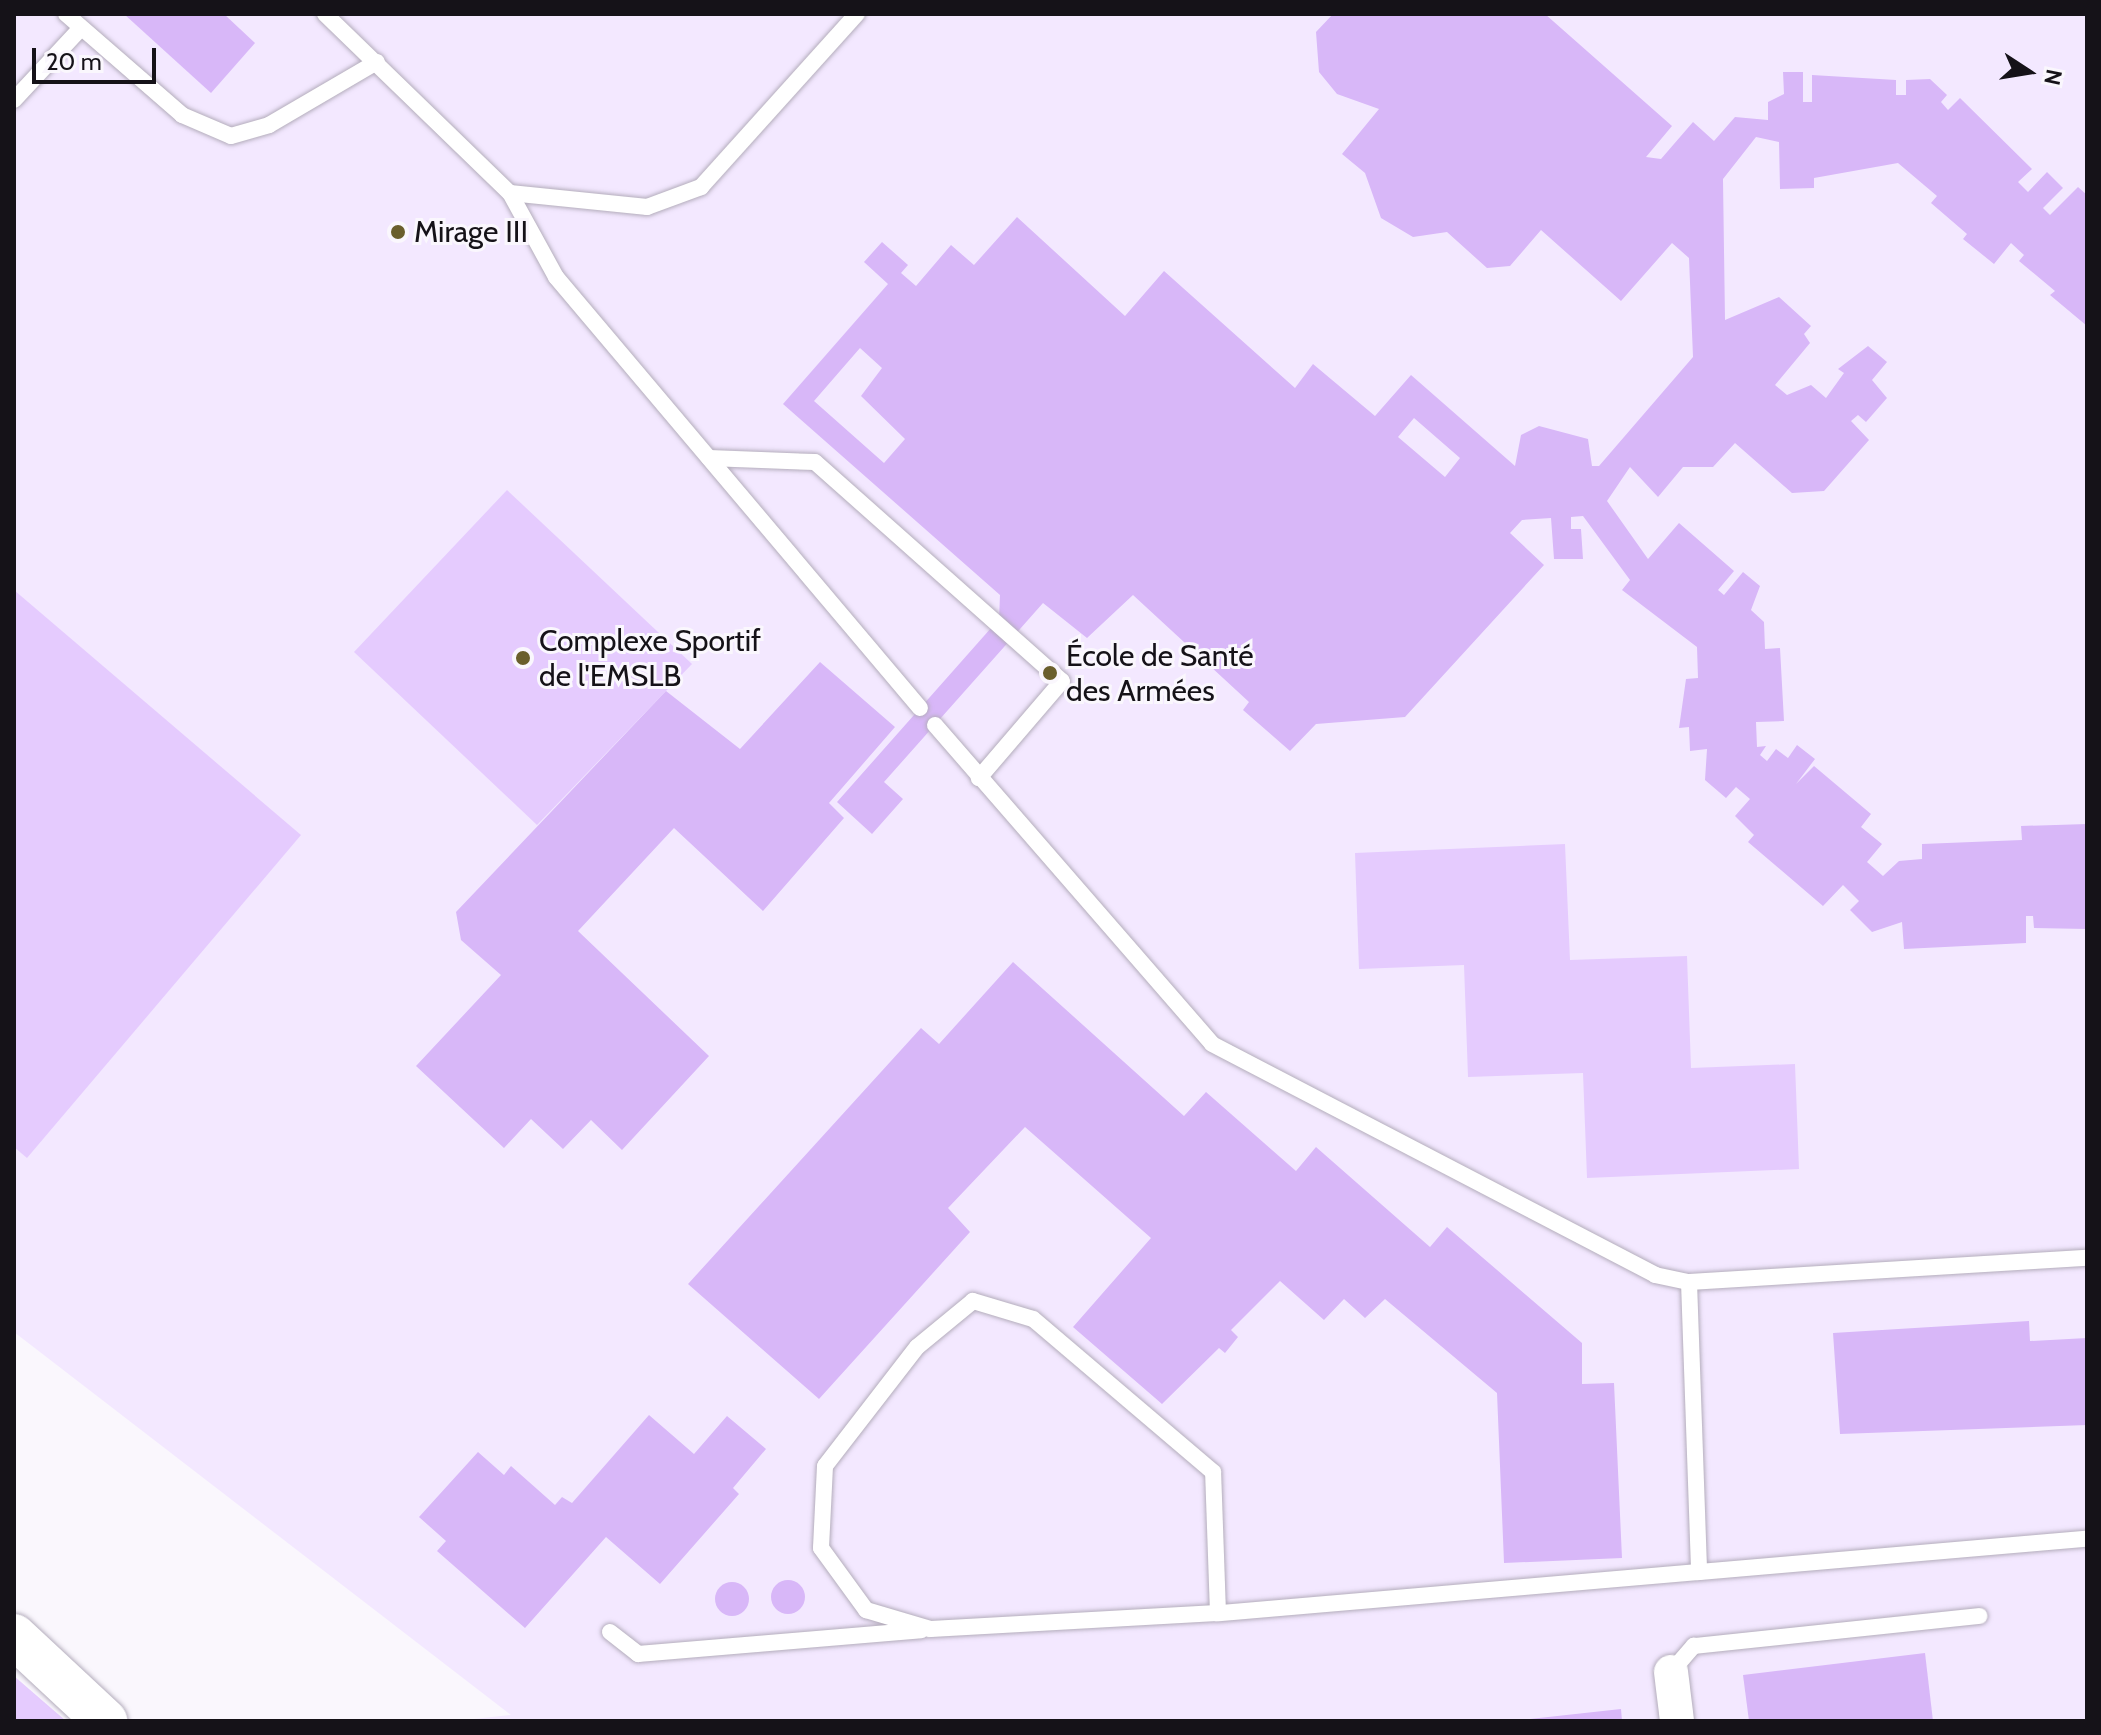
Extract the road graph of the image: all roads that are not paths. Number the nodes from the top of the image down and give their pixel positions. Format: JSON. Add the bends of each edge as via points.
{"nodes":[{"id":1,"x":66,"y":14,"type":"edge"},
{"id":2,"x":325,"y":14,"type":"edge"},
{"id":3,"x":857,"y":14,"type":"edge"},
{"id":4,"x":81,"y":28,"type":"junction"},
{"id":5,"x":377,"y":62,"type":"junction"},
{"id":6,"x":14,"y":100,"type":"edge"},
{"id":7,"x":510,"y":193,"type":"junction"},
{"id":8,"x":709,"y":458,"type":"junction"},
{"id":9,"x":920,"y":708,"type":"dead end"},
{"id":10,"x":935,"y":725,"type":"dead end"},
{"id":11,"x":979,"y":778,"type":"junction"},
{"id":12,"x":2087,"y":1258,"type":"edge"},
{"id":13,"x":1689,"y":1282,"type":"junction"},
{"id":14,"x":2087,"y":1539,"type":"edge"},
{"id":15,"x":1699,"y":1572,"type":"junction"},
{"id":16,"x":1218,"y":1613,"type":"junction"},
{"id":17,"x":1979,"y":1616,"type":"dead end"},
{"id":18,"x":930,"y":1629,"type":"junction"},
{"id":19,"x":610,"y":1632,"type":"dead end"},
{"id":20,"x":14,"y":1636,"type":"edge"},
{"id":21,"x":1671,"y":1672,"type":"joint"},
{"id":22,"x":105,"y":1721,"type":"edge"},
{"id":23,"x":1677,"y":1721,"type":"edge"}],
"edges":[{"from":1,"to":4,"type":"lane"},
{"from":2,"to":5,"type":"lane"},
{"from":3,"to":7,"type":"lane","via":[[701,187],[647,207]]},
{"from":4,"to":5,"type":"lane","via":[[182,115],[231,136],[269,125]]},
{"from":4,"to":6,"type":"lane"},
{"from":5,"to":7,"type":"lane"},
{"from":7,"to":8,"type":"lane","via":[[556,277]]},
{"from":8,"to":9,"type":"lane"},
{"from":8,"to":11,"type":"lane","via":[[815,462],[1062,681]]},
{"from":10,"to":11,"type":"lane"},
{"from":11,"to":13,"type":"lane","via":[[1212,1044],[1655,1275]]},
{"from":12,"to":13,"type":"lane"},
{"from":13,"to":15,"type":"lane"},
{"from":14,"to":15,"type":"lane"},
{"from":15,"to":16,"type":"lane"},
{"from":16,"to":18,"type":"lane"},
{"from":16,"to":18,"type":"lane","via":[[1213,1472],[1033,1319],[973,1301],[917,1347],[825,1466],[821,1548],[866,1610]]},
{"from":17,"to":21,"type":"lane","via":[[1694,1646]]},
{"from":18,"to":19,"type":"lane","via":[[638,1654]]},
{"from":20,"to":22,"type":"main road"},
{"from":21,"to":23,"type":"street"}]}
